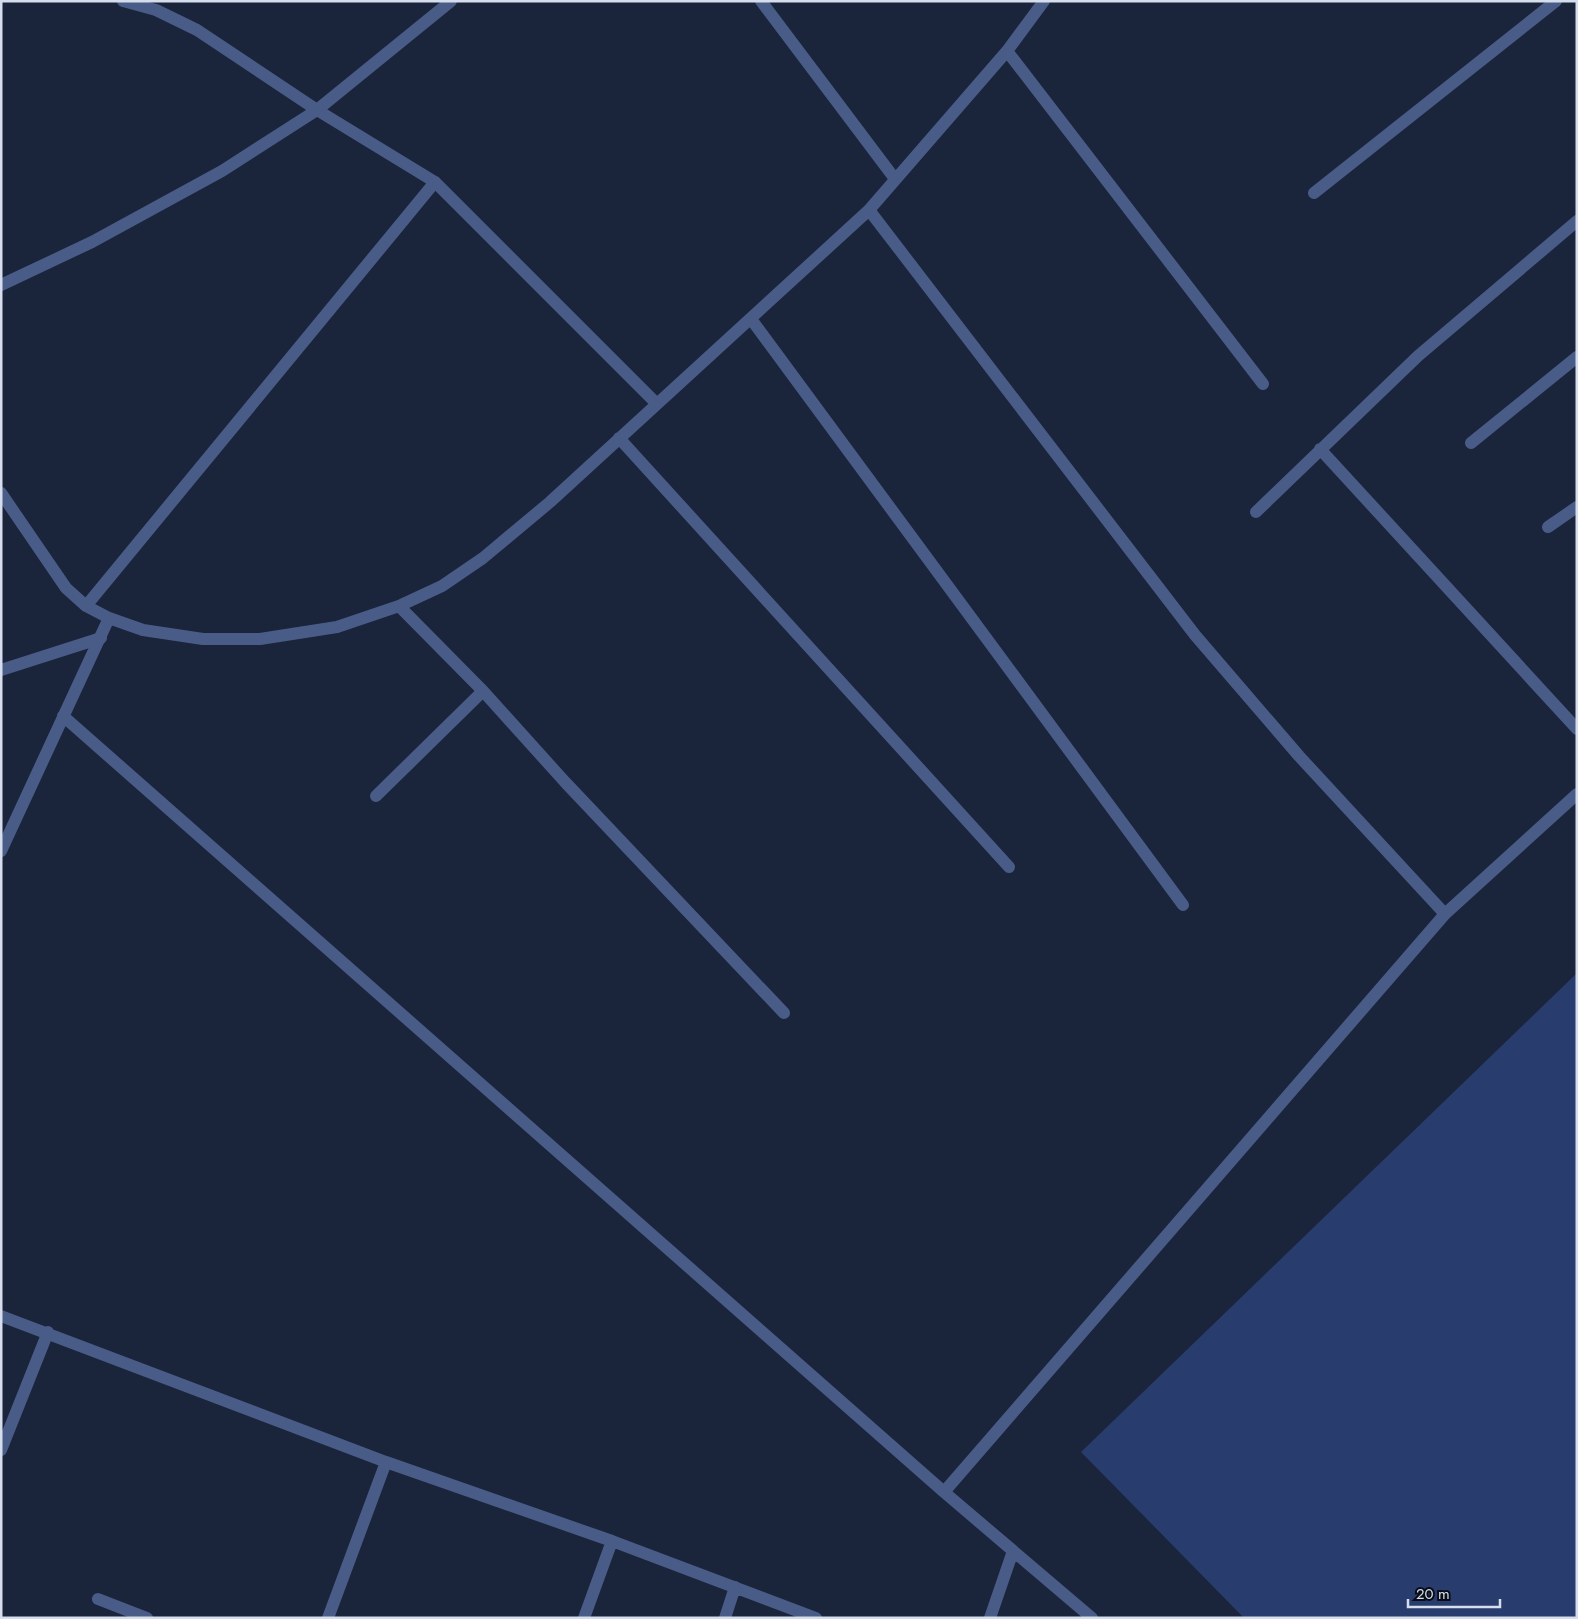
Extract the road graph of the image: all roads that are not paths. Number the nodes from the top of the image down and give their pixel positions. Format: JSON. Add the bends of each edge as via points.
{"nodes":[{"id":1,"x":123,"y":1,"type":"edge"},
{"id":2,"x":450,"y":1,"type":"edge"},
{"id":3,"x":761,"y":1,"type":"edge"},
{"id":4,"x":1044,"y":1,"type":"edge"},
{"id":5,"x":1556,"y":1,"type":"edge"},
{"id":6,"x":1007,"y":51,"type":"junction"},
{"id":7,"x":317,"y":110,"type":"junction"},
{"id":8,"x":895,"y":179,"type":"junction"},
{"id":9,"x":434,"y":182,"type":"junction"},
{"id":10,"x":1314,"y":193,"type":"dead end"},
{"id":11,"x":868,"y":210,"type":"junction"},
{"id":12,"x":1577,"y":221,"type":"edge"},
{"id":13,"x":1,"y":285,"type":"edge"},
{"id":14,"x":750,"y":319,"type":"junction"},
{"id":15,"x":1577,"y":357,"type":"edge"},
{"id":16,"x":1264,"y":384,"type":"dead end"},
{"id":17,"x":657,"y":404,"type":"junction"},
{"id":18,"x":619,"y":438,"type":"junction"},
{"id":19,"x":1471,"y":443,"type":"dead end"},
{"id":20,"x":1320,"y":449,"type":"junction"},
{"id":21,"x":1,"y":493,"type":"edge"},
{"id":22,"x":1577,"y":507,"type":"edge"},
{"id":23,"x":1256,"y":512,"type":"dead end"},
{"id":24,"x":1548,"y":527,"type":"dead end"},
{"id":25,"x":86,"y":606,"type":"junction"},
{"id":26,"x":399,"y":606,"type":"junction"},
{"id":27,"x":109,"y":618,"type":"junction"},
{"id":28,"x":101,"y":638,"type":"junction"},
{"id":29,"x":1,"y":670,"type":"edge"},
{"id":30,"x":483,"y":691,"type":"junction"},
{"id":31,"x":63,"y":716,"type":"junction"},
{"id":32,"x":1577,"y":729,"type":"edge"},
{"id":33,"x":1577,"y":794,"type":"edge"},
{"id":34,"x":376,"y":796,"type":"dead end"},
{"id":35,"x":1,"y":851,"type":"edge"},
{"id":36,"x":1009,"y":867,"type":"dead end"},
{"id":37,"x":1183,"y":905,"type":"dead end"},
{"id":38,"x":1445,"y":914,"type":"junction"},
{"id":39,"x":784,"y":1013,"type":"dead end"},
{"id":40,"x":1,"y":1316,"type":"edge"},
{"id":41,"x":48,"y":1332,"type":"junction"},
{"id":42,"x":1,"y":1450,"type":"edge"},
{"id":43,"x":386,"y":1462,"type":"junction"},
{"id":44,"x":944,"y":1492,"type":"junction"},
{"id":45,"x":612,"y":1541,"type":"junction"},
{"id":46,"x":1013,"y":1551,"type":"junction"},
{"id":47,"x":736,"y":1587,"type":"junction"},
{"id":48,"x":98,"y":1599,"type":"dead end"},
{"id":49,"x":147,"y":1618,"type":"edge"},
{"id":50,"x":328,"y":1618,"type":"edge"},
{"id":51,"x":584,"y":1618,"type":"edge"},
{"id":52,"x":725,"y":1618,"type":"edge"},
{"id":53,"x":816,"y":1618,"type":"edge"},
{"id":54,"x":990,"y":1618,"type":"edge"},
{"id":55,"x":1092,"y":1618,"type":"edge"}],
"edges":[{"from":1,"to":7,"type":"street","via":[[156,10],[197,30]]},
{"from":2,"to":7,"type":"street"},
{"from":3,"to":8,"type":"street"},
{"from":4,"to":6,"type":"street"},
{"from":5,"to":10,"type":"street"},
{"from":6,"to":8,"type":"street"},
{"from":6,"to":16,"type":"street"},
{"from":7,"to":9,"type":"street"},
{"from":7,"to":13,"type":"street","via":[[153,211]]},
{"from":8,"to":11,"type":"street"},
{"from":9,"to":17,"type":"street"},
{"from":9,"to":25,"type":"street"},
{"from":11,"to":14,"type":"street"},
{"from":11,"to":38,"type":"street","via":[[1195,635],[1299,756]]},
{"from":12,"to":20,"type":"street","via":[[1418,356]]},
{"from":14,"to":17,"type":"street"},
{"from":14,"to":37,"type":"street"},
{"from":15,"to":19,"type":"street"},
{"from":17,"to":18,"type":"street"},
{"from":18,"to":26,"type":"street","via":[[550,502],[482,558],[442,586]]},
{"from":18,"to":36,"type":"street"},
{"from":20,"to":23,"type":"street"},
{"from":20,"to":32,"type":"street"},
{"from":21,"to":25,"type":"street","via":[[66,588]]},
{"from":22,"to":24,"type":"street"},
{"from":25,"to":27,"type":"street"},
{"from":26,"to":27,"type":"street","via":[[337,628],[260,639],[203,640],[143,630]]},
{"from":26,"to":30,"type":"street"},
{"from":27,"to":28,"type":"street"},
{"from":28,"to":29,"type":"street"},
{"from":28,"to":31,"type":"street"},
{"from":30,"to":34,"type":"street"},
{"from":30,"to":39,"type":"street"},
{"from":31,"to":35,"type":"street"},
{"from":31,"to":44,"type":"street"},
{"from":33,"to":38,"type":"street"},
{"from":38,"to":44,"type":"street"},
{"from":40,"to":41,"type":"street"},
{"from":41,"to":42,"type":"street"},
{"from":41,"to":43,"type":"street"},
{"from":43,"to":45,"type":"street"},
{"from":43,"to":50,"type":"street"},
{"from":44,"to":46,"type":"street"},
{"from":45,"to":47,"type":"street"},
{"from":45,"to":51,"type":"street"},
{"from":46,"to":54,"type":"street"},
{"from":46,"to":55,"type":"street"},
{"from":47,"to":52,"type":"street"},
{"from":47,"to":53,"type":"street"},
{"from":48,"to":49,"type":"street"}]}
